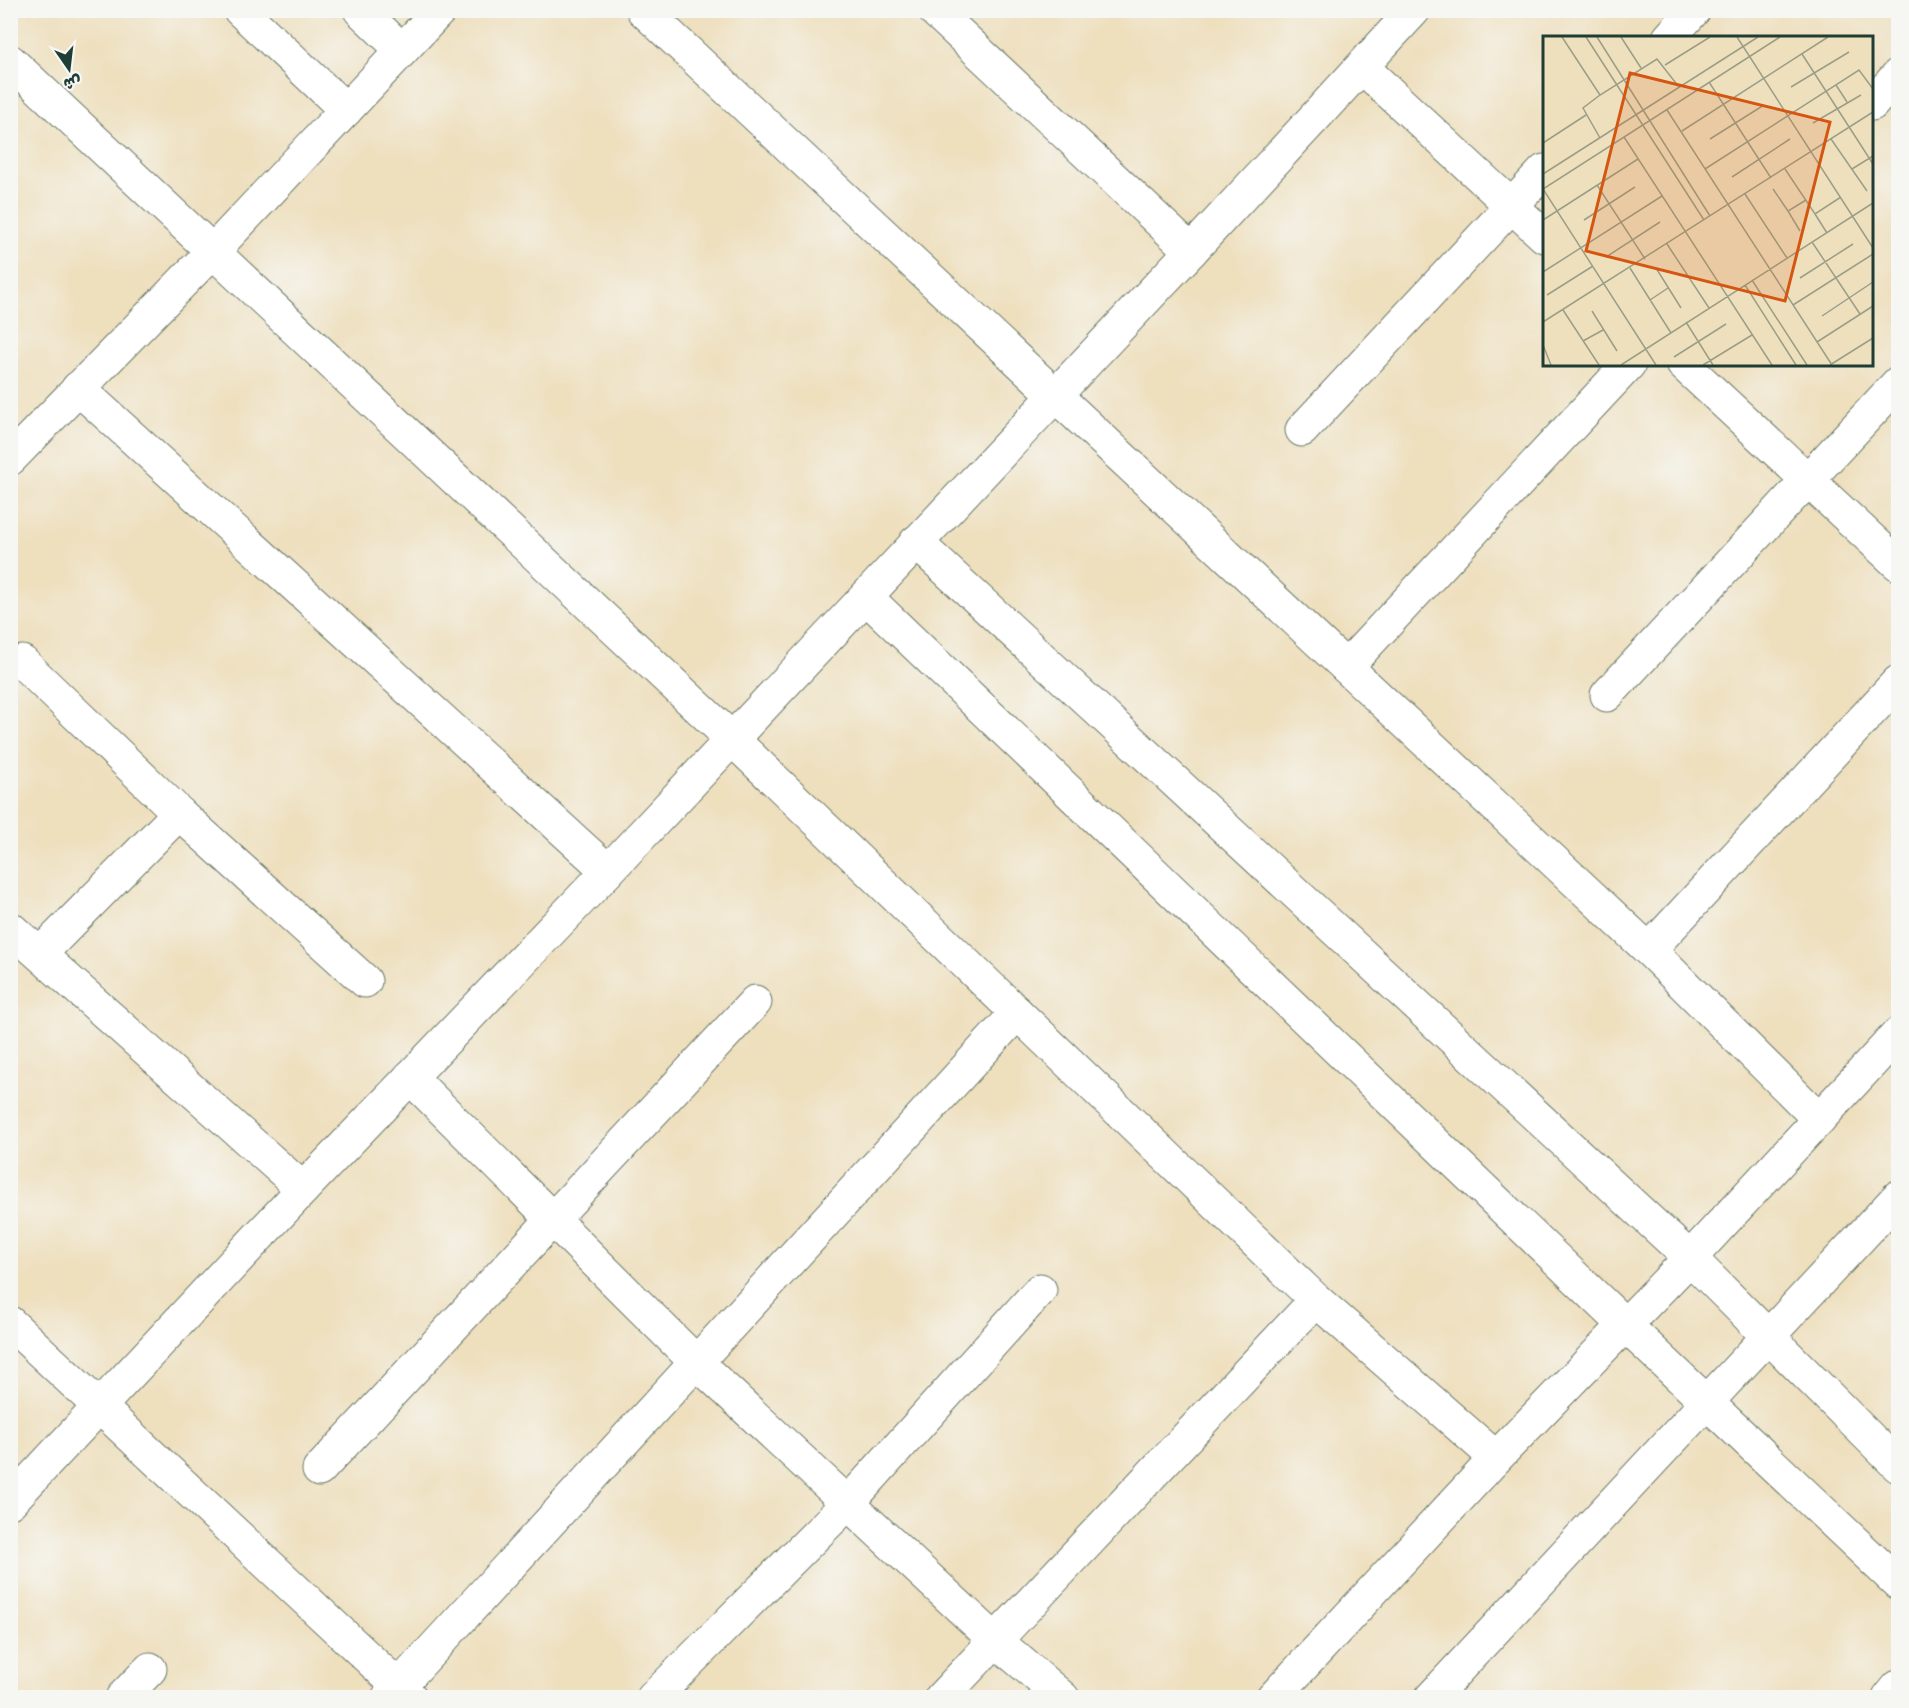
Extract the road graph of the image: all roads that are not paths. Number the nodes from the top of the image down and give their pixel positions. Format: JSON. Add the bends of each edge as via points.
{"nodes":[{"id":1,"x":240,"y":10,"type":"edge"},
{"id":2,"x":360,"y":10,"type":"edge"},
{"id":3,"x":440,"y":10,"type":"edge"},
{"id":4,"x":643,"y":10,"type":"edge"},
{"id":5,"x":934,"y":10,"type":"edge"},
{"id":6,"x":1414,"y":10,"type":"edge"},
{"id":7,"x":1694,"y":10,"type":"edge"},
{"id":8,"x":1671,"y":36,"type":"edge"},
{"id":9,"x":402,"y":50,"type":"junction"},
{"id":10,"x":10,"y":61,"type":"edge"},
{"id":11,"x":1362,"y":67,"type":"junction"},
{"id":12,"x":1899,"y":75,"type":"edge"},
{"id":13,"x":1873,"y":103,"type":"edge"},
{"id":14,"x":346,"y":110,"type":"junction"},
{"id":15,"x":1543,"y":173,"type":"edge"},
{"id":16,"x":1512,"y":206,"type":"junction"},
{"id":17,"x":1543,"y":234,"type":"edge"},
{"id":18,"x":213,"y":251,"type":"junction"},
{"id":19,"x":1191,"y":251,"type":"junction"},
{"id":20,"x":1627,"y":366,"type":"edge"},
{"id":21,"x":1685,"y":366,"type":"edge"},
{"id":22,"x":1899,"y":383,"type":"edge"},
{"id":23,"x":78,"y":388,"type":"junction"},
{"id":24,"x":1055,"y":395,"type":"junction"},
{"id":25,"x":1302,"y":430,"type":"dead end"},
{"id":26,"x":10,"y":459,"type":"edge"},
{"id":27,"x":1808,"y":480,"type":"junction"},
{"id":28,"x":916,"y":542,"type":"junction"},
{"id":29,"x":1899,"y":564,"type":"edge"},
{"id":30,"x":866,"y":597,"type":"junction"},
{"id":31,"x":22,"y":662,"type":"dead end"},
{"id":32,"x":1346,"y":667,"type":"junction"},
{"id":33,"x":1899,"y":682,"type":"edge"},
{"id":34,"x":1607,"y":695,"type":"dead end"},
{"id":35,"x":732,"y":739,"type":"junction"},
{"id":36,"x":179,"y":813,"type":"junction"},
{"id":37,"x":608,"y":871,"type":"junction"},
{"id":38,"x":10,"y":928,"type":"edge"},
{"id":39,"x":1649,"y":951,"type":"junction"},
{"id":40,"x":40,"y":954,"type":"junction"},
{"id":41,"x":365,"y":981,"type":"dead end"},
{"id":42,"x":755,"y":1002,"type":"dead end"},
{"id":43,"x":1017,"y":1013,"type":"junction"},
{"id":44,"x":1899,"y":1035,"type":"edge"},
{"id":45,"x":410,"y":1077,"type":"junction"},
{"id":46,"x":1819,"y":1119,"type":"junction"},
{"id":47,"x":303,"y":1189,"type":"junction"},
{"id":48,"x":1899,"y":1197,"type":"edge"},
{"id":49,"x":553,"y":1219,"type":"junction"},
{"id":50,"x":1690,"y":1258,"type":"junction"},
{"id":51,"x":1040,"y":1290,"type":"dead end"},
{"id":52,"x":1316,"y":1300,"type":"junction"},
{"id":53,"x":10,"y":1323,"type":"edge"},
{"id":54,"x":1625,"y":1325,"type":"junction"},
{"id":55,"x":1769,"y":1335,"type":"junction"},
{"id":56,"x":696,"y":1362,"type":"junction"},
{"id":57,"x":1707,"y":1402,"type":"junction"},
{"id":58,"x":99,"y":1407,"type":"junction"},
{"id":59,"x":1496,"y":1458,"type":"junction"},
{"id":60,"x":1899,"y":1466,"type":"edge"},
{"id":61,"x":319,"y":1470,"type":"dead end"},
{"id":62,"x":10,"y":1502,"type":"edge"},
{"id":63,"x":848,"y":1503,"type":"junction"},
{"id":64,"x":1899,"y":1583,"type":"edge"},
{"id":65,"x":995,"y":1640,"type":"junction"},
{"id":66,"x":150,"y":1669,"type":"dead end"},
{"id":67,"x":1899,"y":1688,"type":"edge"},
{"id":68,"x":399,"y":1694,"type":"edge"},
{"id":69,"x":1438,"y":1695,"type":"edge"},
{"id":70,"x":122,"y":1698,"type":"edge"},
{"id":71,"x":653,"y":1698,"type":"edge"},
{"id":72,"x":941,"y":1698,"type":"edge"},
{"id":73,"x":1063,"y":1698,"type":"edge"},
{"id":74,"x":1273,"y":1698,"type":"edge"},
{"id":75,"x":1889,"y":1698,"type":"edge"}],
"edges":[{"from":1,"to":14,"type":"street"},
{"from":2,"to":9,"type":"street"},
{"from":3,"to":9,"type":"street"},
{"from":4,"to":24,"type":"street"},
{"from":5,"to":19,"type":"street"},
{"from":6,"to":11,"type":"street"},
{"from":7,"to":8,"type":"street"},
{"from":9,"to":14,"type":"street"},
{"from":10,"to":18,"type":"street"},
{"from":11,"to":16,"type":"street"},
{"from":11,"to":19,"type":"street"},
{"from":12,"to":13,"type":"street"},
{"from":14,"to":18,"type":"street"},
{"from":15,"to":16,"type":"street"},
{"from":16,"to":17,"type":"street"},
{"from":16,"to":25,"type":"street"},
{"from":18,"to":23,"type":"street"},
{"from":18,"to":35,"type":"street"},
{"from":19,"to":24,"type":"street"},
{"from":20,"to":32,"type":"street"},
{"from":21,"to":27,"type":"street"},
{"from":22,"to":27,"type":"street"},
{"from":23,"to":26,"type":"street"},
{"from":23,"to":37,"type":"street"},
{"from":24,"to":28,"type":"street"},
{"from":24,"to":32,"type":"street"},
{"from":27,"to":29,"type":"street"},
{"from":27,"to":34,"type":"street"},
{"from":28,"to":30,"type":"street"},
{"from":28,"to":50,"type":"street"},
{"from":30,"to":35,"type":"street"},
{"from":30,"to":54,"type":"street"},
{"from":31,"to":36,"type":"street"},
{"from":32,"to":39,"type":"street"},
{"from":33,"to":39,"type":"street"},
{"from":35,"to":37,"type":"street"},
{"from":35,"to":43,"type":"street"},
{"from":36,"to":40,"type":"street"},
{"from":36,"to":41,"type":"street"},
{"from":37,"to":45,"type":"street"},
{"from":38,"to":40,"type":"street"},
{"from":39,"to":46,"type":"street"},
{"from":40,"to":47,"type":"street"},
{"from":42,"to":49,"type":"street"},
{"from":43,"to":52,"type":"street"},
{"from":43,"to":56,"type":"street"},
{"from":44,"to":46,"type":"street"},
{"from":45,"to":47,"type":"street"},
{"from":45,"to":49,"type":"street"},
{"from":46,"to":50,"type":"street"},
{"from":47,"to":58,"type":"street"},
{"from":48,"to":55,"type":"street"},
{"from":49,"to":56,"type":"street"},
{"from":49,"to":61,"type":"street"},
{"from":50,"to":54,"type":"street"},
{"from":50,"to":55,"type":"street"},
{"from":51,"to":63,"type":"street"},
{"from":52,"to":59,"type":"street"},
{"from":52,"to":65,"type":"street"},
{"from":53,"to":58,"type":"street"},
{"from":54,"to":57,"type":"street"},
{"from":54,"to":59,"type":"street"},
{"from":55,"to":57,"type":"street"},
{"from":55,"to":60,"type":"street"},
{"from":56,"to":63,"type":"street"},
{"from":56,"to":68,"type":"street"},
{"from":57,"to":64,"type":"street"},
{"from":57,"to":69,"type":"street"},
{"from":58,"to":62,"type":"street"},
{"from":58,"to":68,"type":"street"},
{"from":59,"to":74,"type":"street"},
{"from":63,"to":65,"type":"street"},
{"from":63,"to":71,"type":"street"},
{"from":65,"to":72,"type":"street"},
{"from":65,"to":73,"type":"street"},
{"from":66,"to":70,"type":"street"},
{"from":67,"to":75,"type":"street"}]}
